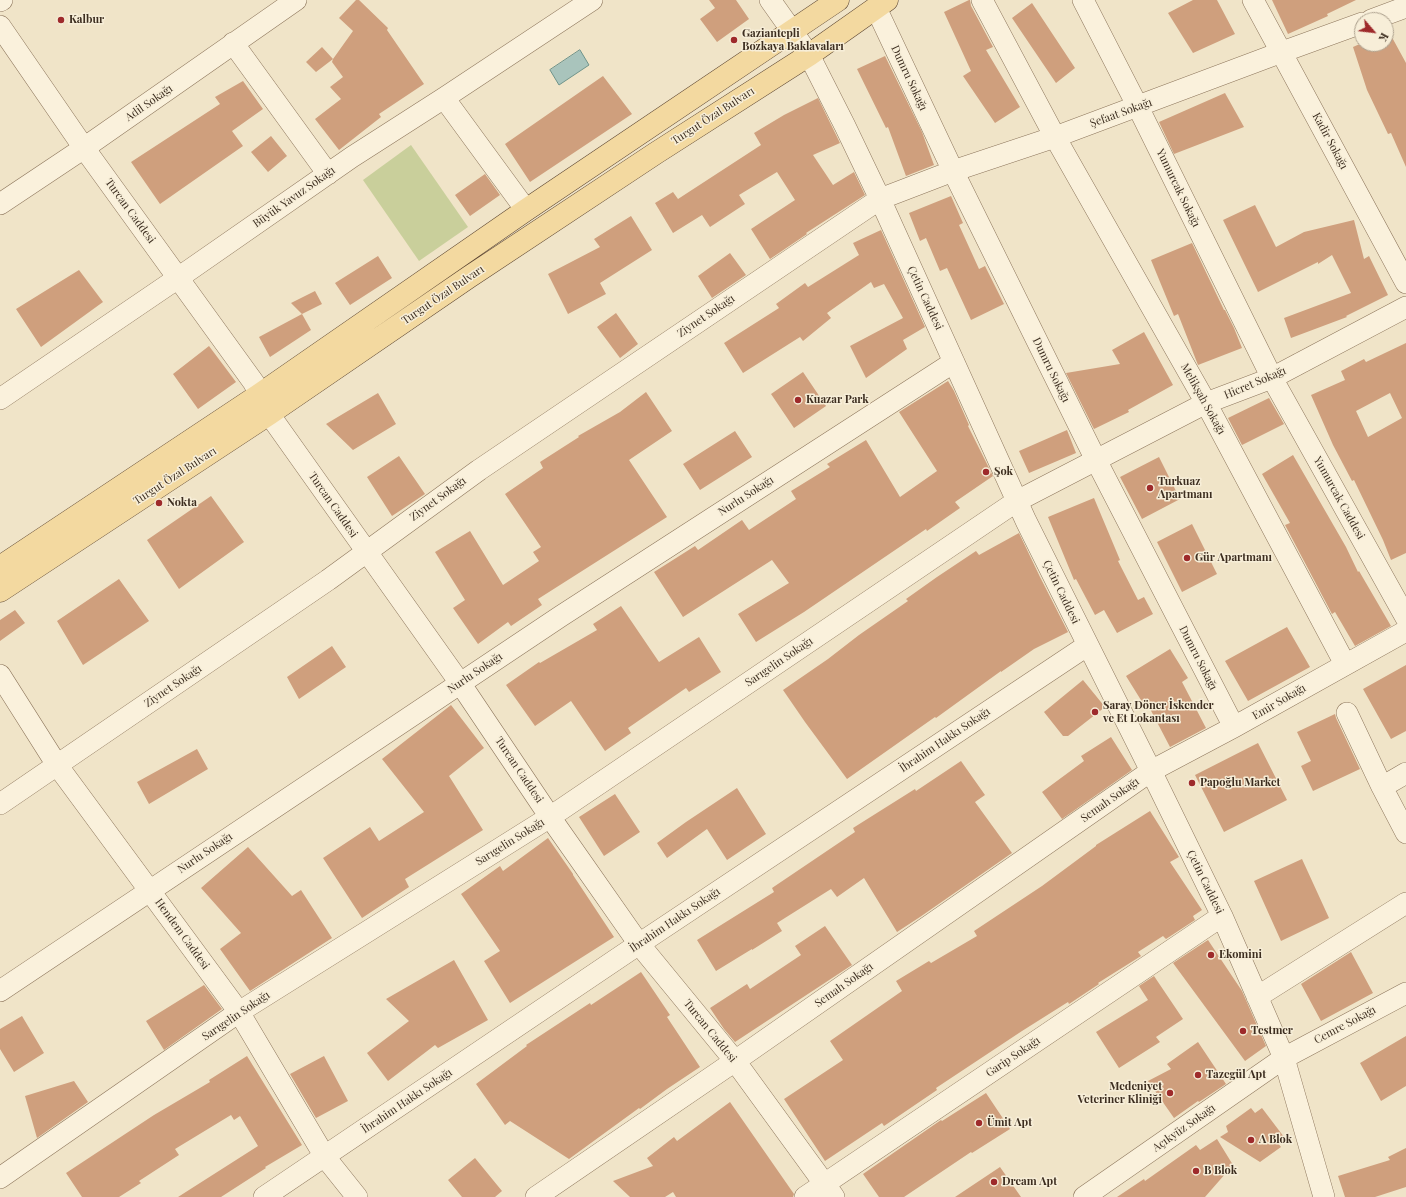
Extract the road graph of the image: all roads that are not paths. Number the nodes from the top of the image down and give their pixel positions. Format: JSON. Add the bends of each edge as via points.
{"nodes":[{"id":1,"x":296,"y":0,"type":"edge"},
{"id":2,"x":592,"y":0,"type":"edge"},
{"id":3,"x":770,"y":0,"type":"edge"},
{"id":4,"x":838,"y":0,"type":"edge"},
{"id":5,"x":982,"y":0,"type":"edge"},
{"id":6,"x":1083,"y":0,"type":"edge"},
{"id":7,"x":1253,"y":0,"type":"edge"},
{"id":8,"x":882,"y":4,"type":"edge"},
{"id":9,"x":1406,"y":7,"type":"edge"},
{"id":10,"x":1393,"y":12,"type":"edge"},
{"id":11,"x":0,"y":26,"type":"edge"},
{"id":12,"x":1354,"y":26,"type":"edge"},
{"id":13,"x":792,"y":30,"type":"junction"},
{"id":14,"x":233,"y":43,"type":"junction"},
{"id":15,"x":1282,"y":52,"type":"junction"},
{"id":16,"x":809,"y":55,"type":"junction"},
{"id":17,"x":444,"y":98,"type":"junction"},
{"id":18,"x":1138,"y":107,"type":"junction"},
{"id":19,"x":1055,"y":137,"type":"junction"},
{"id":20,"x":84,"y":148,"type":"junction"},
{"id":21,"x":953,"y":171,"type":"junction"},
{"id":22,"x":328,"y":174,"type":"junction"},
{"id":23,"x":880,"y":199,"type":"junction"},
{"id":24,"x":0,"y":204,"type":"edge"},
{"id":25,"x":526,"y":210,"type":"junction"},
{"id":26,"x":178,"y":278,"type":"junction"},
{"id":27,"x":1406,"y":283,"type":"edge"},
{"id":28,"x":1406,"y":307,"type":"edge"},
{"id":29,"x":954,"y":362,"type":"junction"},
{"id":30,"x":1272,"y":378,"type":"junction"},
{"id":31,"x":0,"y":399,"type":"edge"},
{"id":32,"x":1206,"y":403,"type":"junction"},
{"id":33,"x":264,"y":405,"type":"junction"},
{"id":34,"x":1096,"y":460,"type":"junction"},
{"id":35,"x":1017,"y":501,"type":"junction"},
{"id":36,"x":366,"y":552,"type":"junction"},
{"id":37,"x":0,"y":567,"type":"edge"},
{"id":38,"x":0,"y":592,"type":"edge"},
{"id":39,"x":1406,"y":618,"type":"edge"},
{"id":40,"x":1406,"y":631,"type":"edge"},
{"id":41,"x":1088,"y":645,"type":"junction"},
{"id":42,"x":1345,"y":664,"type":"junction"},
{"id":43,"x":0,"y":675,"type":"edge"},
{"id":44,"x":460,"y":683,"type":"junction"},
{"id":45,"x":1347,"y":713,"type":"dead end"},
{"id":46,"x":1234,"y":727,"type":"junction"},
{"id":47,"x":57,"y":765,"type":"junction"},
{"id":48,"x":1151,"y":771,"type":"junction"},
{"id":49,"x":1406,"y":772,"type":"edge"},
{"id":50,"x":1382,"y":787,"type":"junction"},
{"id":51,"x":0,"y":804,"type":"edge"},
{"id":52,"x":550,"y":817,"type":"junction"},
{"id":53,"x":1406,"y":833,"type":"edge"},
{"id":54,"x":150,"y":890,"type":"junction"},
{"id":55,"x":1406,"y":903,"type":"edge"},
{"id":56,"x":1222,"y":916,"type":"junction"},
{"id":57,"x":639,"y":944,"type":"junction"},
{"id":58,"x":0,"y":991,"type":"edge"},
{"id":59,"x":1406,"y":993,"type":"edge"},
{"id":60,"x":1257,"y":997,"type":"junction"},
{"id":61,"x":239,"y":1012,"type":"junction"},
{"id":62,"x":1284,"y":1058,"type":"junction"},
{"id":63,"x":735,"y":1061,"type":"junction"},
{"id":64,"x":325,"y":1157,"type":"junction"},
{"id":65,"x":0,"y":1178,"type":"edge"},
{"id":66,"x":830,"y":1190,"type":"edge"},
{"id":67,"x":264,"y":1197,"type":"edge"},
{"id":68,"x":357,"y":1197,"type":"edge"},
{"id":69,"x":536,"y":1197,"type":"edge"},
{"id":70,"x":805,"y":1197,"type":"edge"},
{"id":71,"x":1084,"y":1197,"type":"edge"},
{"id":72,"x":1324,"y":1197,"type":"edge"}],
"edges":[{"from":1,"to":14,"type":"street","name":"Adil Sokağı"},
{"from":2,"to":17,"type":"street","name":"Büyük Yavuz Sokağı"},
{"from":3,"to":13,"type":"street","name":"Çetin Caddesi"},
{"from":4,"to":13,"type":"main road","name":"Turgut Özal Bulvarı"},
{"from":5,"to":19,"type":"street"},
{"from":6,"to":18,"type":"street","name":"Yumurcak Sokağı"},
{"from":7,"to":15,"type":"street","name":"Kadir Sokağı"},
{"from":8,"to":16,"type":"main road","name":"Turgut Özal Bulvarı"},
{"from":8,"to":21,"type":"street","name":"Dumru Sokağı"},
{"from":9,"to":10,"type":"street"},
{"from":11,"to":20,"type":"street","name":"Turcan Caddesi"},
{"from":12,"to":15,"type":"street","name":"Şefaat Sokağı"},
{"from":13,"to":16,"type":"street","name":"Çetin Caddesi"},
{"from":13,"to":25,"type":"main road","name":"Turgut Özal Bulvarı"},
{"from":14,"to":20,"type":"street","name":"Adil Sokağı"},
{"from":14,"to":22,"type":"street"},
{"from":15,"to":18,"type":"street","name":"Şefaat Sokağı"},
{"from":15,"to":27,"type":"street","name":"Kadir Sokağı"},
{"from":16,"to":23,"type":"street","name":"Çetin Caddesi"},
{"from":16,"to":33,"type":"main road","name":"Turgut Özal Bulvarı","via":[[469,277]]},
{"from":17,"to":22,"type":"street","name":"Büyük Yavuz Sokağı"},
{"from":17,"to":25,"type":"street"},
{"from":18,"to":19,"type":"street","name":"Şefaat Sokağı"},
{"from":18,"to":30,"type":"street","name":"Yumurcak Sokağı"},
{"from":19,"to":21,"type":"street","name":"Şefaat Sokağı"},
{"from":19,"to":32,"type":"street","name":"Melikşah Sokağı"},
{"from":20,"to":24,"type":"street","name":"Adil Sokağı"},
{"from":20,"to":26,"type":"street","name":"Turcan Caddesi"},
{"from":21,"to":23,"type":"street","name":"Şefaat Sokağı"},
{"from":21,"to":34,"type":"street","name":"Dumru Sokağı"},
{"from":22,"to":26,"type":"street","name":"Büyük Yavuz Sokağı"},
{"from":23,"to":29,"type":"street","name":"Çetin Caddesi"},
{"from":23,"to":36,"type":"street","name":"Ziynet Sokağı","via":[[479,470]]},
{"from":25,"to":33,"type":"main road","name":"Turgut Özal Bulvarı"},
{"from":26,"to":31,"type":"street","name":"Büyük Yavuz Sokağı"},
{"from":26,"to":33,"type":"street","name":"Turcan Caddesi","via":[[254,383]]},
{"from":28,"to":30,"type":"street","name":"Hicret Sokağı"},
{"from":29,"to":35,"type":"street","name":"Çetin Caddesi"},
{"from":29,"to":44,"type":"street","name":"Nurlu Sokağı"},
{"from":30,"to":32,"type":"street","name":"Hicret Sokağı"},
{"from":30,"to":39,"type":"street","name":"Yumurcak Caddesi"},
{"from":32,"to":34,"type":"street","name":"Hicret Sokağı"},
{"from":32,"to":42,"type":"street","name":"Melikşah Sokağı"},
{"from":33,"to":36,"type":"street","name":"Turcan Caddesi"},
{"from":33,"to":37,"type":"main road","name":"Turgut Özal Bulvarı"},
{"from":33,"to":38,"type":"main road","name":"Turgut Özal Bulvarı"},
{"from":34,"to":35,"type":"street","name":"Hicret Sokağı"},
{"from":34,"to":46,"type":"street","name":"Dumru Sokağı"},
{"from":35,"to":41,"type":"street","name":"Çetin Caddesi"},
{"from":35,"to":52,"type":"street","name":"Sarıgelin Sokağı"},
{"from":36,"to":44,"type":"street","name":"Turcan Caddesi"},
{"from":36,"to":47,"type":"street","name":"Ziynet Sokağı"},
{"from":40,"to":42,"type":"street","name":"Emir Sokağı"},
{"from":41,"to":48,"type":"street","name":"Çetin Caddesi"},
{"from":41,"to":57,"type":"street","name":"İbrahim Hakkı Sokağı"},
{"from":42,"to":46,"type":"street","name":"Emir Sokağı"},
{"from":43,"to":47,"type":"street","name":"Hendem Caddesi"},
{"from":44,"to":52,"type":"street","name":"Turcan Caddesi"},
{"from":44,"to":54,"type":"street","name":"Nurlu Sokağı"},
{"from":45,"to":50,"type":"street"},
{"from":46,"to":48,"type":"street","name":"Emir Sokağı"},
{"from":47,"to":51,"type":"street","name":"Ziynet Sokağı"},
{"from":47,"to":54,"type":"street","name":"Hendem Caddesi"},
{"from":48,"to":56,"type":"street","name":"Çetin Caddesi"},
{"from":48,"to":63,"type":"street","name":"Semah Sokağı"},
{"from":49,"to":50,"type":"street"},
{"from":50,"to":53,"type":"street"},
{"from":52,"to":57,"type":"street","name":"Turcan Caddesi"},
{"from":52,"to":61,"type":"street","name":"Sarıgelin Sokağı"},
{"from":54,"to":58,"type":"street","name":"Nurlu Sokağı"},
{"from":54,"to":61,"type":"street","name":"Hendem Caddesi"},
{"from":55,"to":60,"type":"street"},
{"from":56,"to":60,"type":"street","name":"Çetin Caddesi"},
{"from":56,"to":66,"type":"street","name":"Garip Sokağı"},
{"from":57,"to":63,"type":"street","name":"Turcan Caddesi"},
{"from":57,"to":64,"type":"street","name":"İbrahim Hakkı Sokağı"},
{"from":59,"to":62,"type":"street","name":"Cemre Sokağı"},
{"from":60,"to":62,"type":"street","name":"Çetin Caddesi"},
{"from":61,"to":64,"type":"street","name":"Hendem Caddesi"},
{"from":61,"to":65,"type":"street","name":"Sarıgelin Sokağı"},
{"from":62,"to":71,"type":"street","name":"Açıkyüz Sokağı"},
{"from":62,"to":72,"type":"street","name":"Çetin Caddesi"},
{"from":63,"to":66,"type":"street","name":"Turcan Caddesi"},
{"from":63,"to":69,"type":"street","name":"Semah Sokağı"},
{"from":64,"to":67,"type":"street","name":"İbrahim Hakkı Sokağı"},
{"from":64,"to":68,"type":"street","name":"Hendem Caddesi"},
{"from":66,"to":70,"type":"street","name":"Garip Sokağı"}]}
